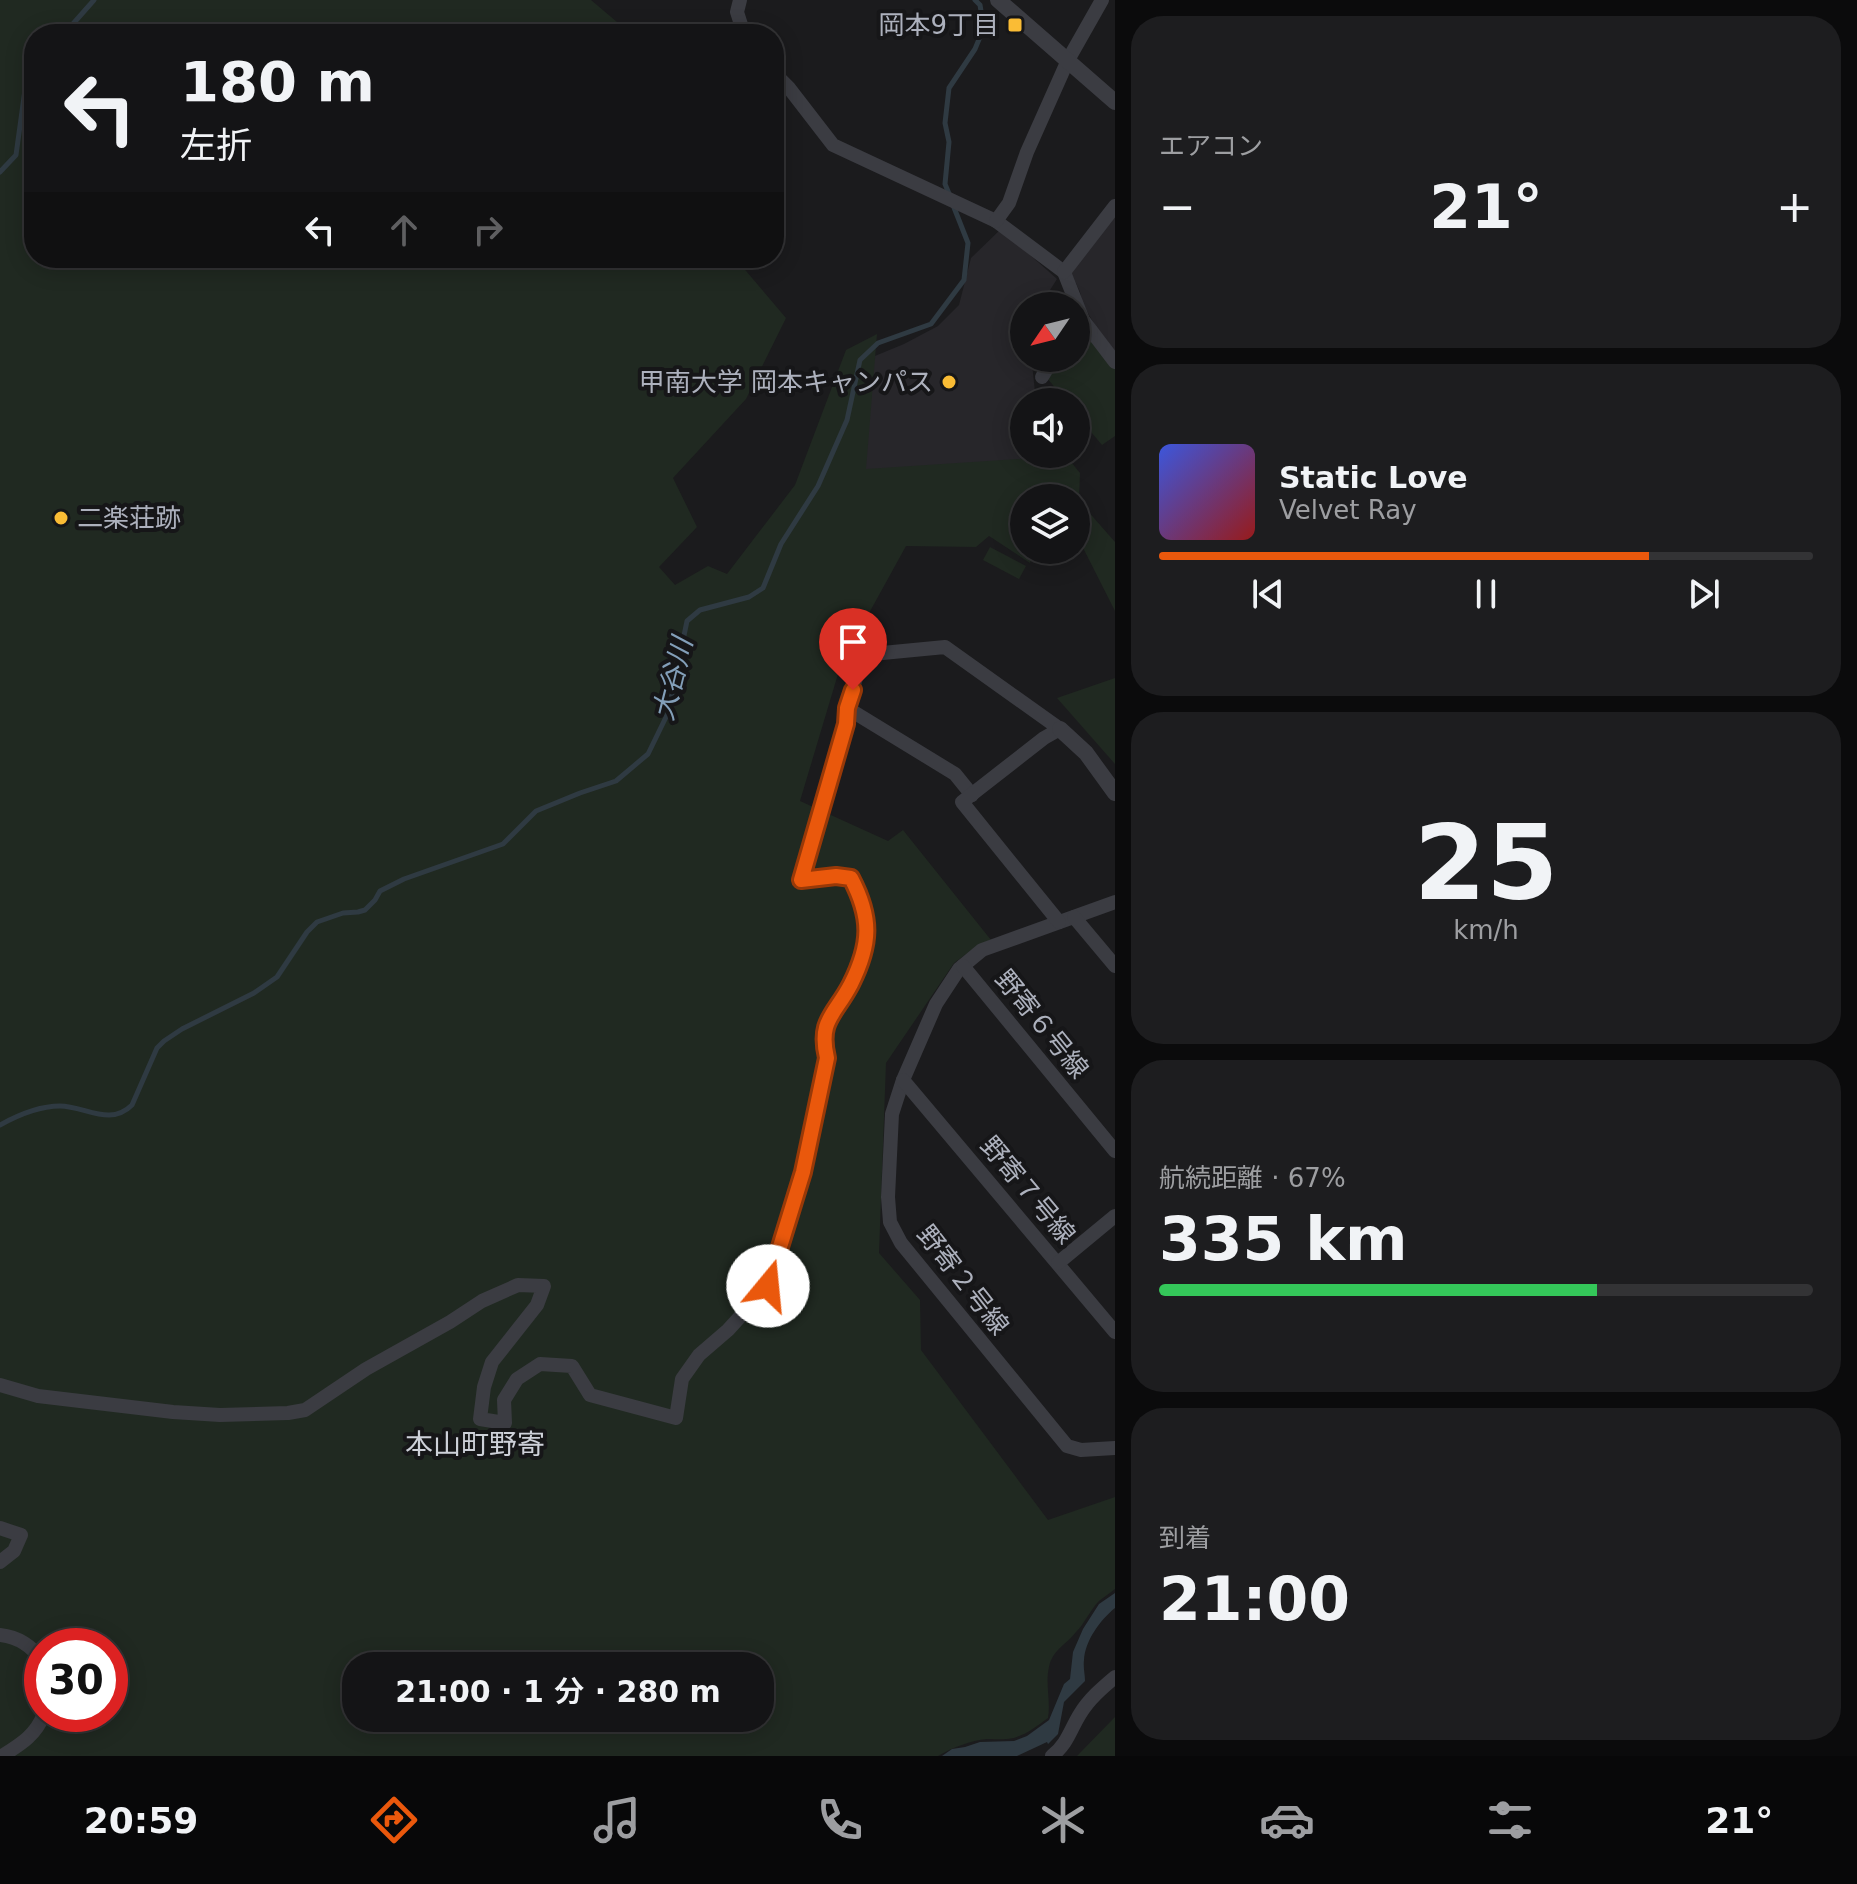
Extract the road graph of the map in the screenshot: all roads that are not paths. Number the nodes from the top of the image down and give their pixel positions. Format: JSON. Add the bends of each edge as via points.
{"nodes":[{"id":1,"x":740,"y":0,"type":"edge"},
{"id":2,"x":998,"y":0,"type":"edge"},
{"id":3,"x":1102,"y":0,"type":"edge"},
{"id":4,"x":741,"y":24,"type":"edge"},
{"id":5,"x":1068,"y":60,"type":"junction"},
{"id":6,"x":784,"y":83,"type":"edge"},
{"id":7,"x":1115,"y":102,"type":"edge"},
{"id":8,"x":1115,"y":206,"type":"edge"},
{"id":9,"x":996,"y":221,"type":"junction"},
{"id":10,"x":1064,"y":272,"type":"junction"},
{"id":11,"x":1091,"y":331,"type":"joint"},
{"id":12,"x":1115,"y":362,"type":"edge"},
{"id":13,"x":1045,"y":372,"type":"edge"},
{"id":14,"x":1042,"y":377,"type":"dead end"},
{"id":15,"x":847,"y":708,"type":"junction"},
{"id":16,"x":1060,"y":729,"type":"junction"},
{"id":17,"x":1115,"y":793,"type":"edge"},
{"id":18,"x":972,"y":795,"type":"junction"},
{"id":19,"x":1115,"y":902,"type":"edge"},
{"id":20,"x":1074,"y":917,"type":"junction"},
{"id":21,"x":1059,"y":922,"type":"junction"},
{"id":22,"x":963,"y":966,"type":"junction"},
{"id":23,"x":1115,"y":966,"type":"edge"},
{"id":24,"x":903,"y":1080,"type":"junction"},
{"id":25,"x":1115,"y":1151,"type":"edge"},
{"id":26,"x":1115,"y":1216,"type":"edge"},
{"id":27,"x":1058,"y":1263,"type":"junction"},
{"id":28,"x":1115,"y":1332,"type":"edge"},
{"id":29,"x":0,"y":1385,"type":"edge"},
{"id":30,"x":1115,"y":1448,"type":"edge"},
{"id":31,"x":0,"y":1528,"type":"edge"},
{"id":32,"x":0,"y":1562,"type":"edge"},
{"id":33,"x":0,"y":1635,"type":"edge"},
{"id":34,"x":24,"y":1643,"type":"edge"},
{"id":35,"x":1115,"y":1677,"type":"edge"},
{"id":36,"x":33,"y":1732,"type":"edge"},
{"id":37,"x":2,"y":1756,"type":"edge"},
{"id":38,"x":1052,"y":1756,"type":"edge"}],
"edges":[{"from":1,"to":4,"type":"street"},
{"from":2,"to":5,"type":"street"},
{"from":3,"to":5,"type":"street"},
{"from":5,"to":7,"type":"street"},
{"from":5,"to":9,"type":"street","via":[[1009,203]]},
{"from":6,"to":9,"type":"street","via":[[833,145]]},
{"from":8,"to":10,"type":"street"},
{"from":9,"to":10,"type":"street"},
{"from":10,"to":11,"type":"street"},
{"from":11,"to":12,"type":"street"},
{"from":13,"to":14,"type":"street"},
{"from":15,"to":16,"type":"street","via":[[860,665],[872,654],[945,647]]},
{"from":15,"to":18,"type":"street","via":[[955,774]]},
{"from":15,"to":29,"type":"street","via":[[801,880],[851,878],[868,925],[863,954],[826,1025],[827,1058],[803,1172],[768,1286],[682,1379],[676,1418],[590,1395],[572,1366],[540,1364],[517,1379],[504,1400],[505,1423],[480,1419],[492,1362],[537,1305],[544,1286],[518,1285],[482,1301],[297,1412],[173,1412],[38,1396]]},
{"from":16,"to":17,"type":"street","via":[[1086,753]]},
{"from":16,"to":18,"type":"street"},
{"from":18,"to":21,"type":"street","via":[[962,802]]},
{"from":19,"to":20,"type":"street","name":"野寄２号線"},
{"from":20,"to":21,"type":"street","name":"野寄２号線"},
{"from":20,"to":23,"type":"street"},
{"from":21,"to":22,"type":"street","name":"野寄２号線","via":[[982,950]]},
{"from":22,"to":24,"type":"street","name":"野寄２号線","via":[[936,1004]]},
{"from":22,"to":25,"type":"street","name":"野寄６号線"},
{"from":24,"to":27,"type":"street","name":"野寄７号線"},
{"from":24,"to":30,"type":"street","name":"野寄２号線","via":[[892,1114],[888,1197],[890,1222],[901,1243],[1067,1446]]},
{"from":26,"to":27,"type":"street"},
{"from":27,"to":28,"type":"street","name":"野寄７号線"},
{"from":31,"to":32,"type":"street","via":[[21,1535],[14,1551]]},
{"from":33,"to":34,"type":"street"},
{"from":35,"to":38,"type":"street","via":[[1079,1715]]},
{"from":36,"to":37,"type":"street"}]}
